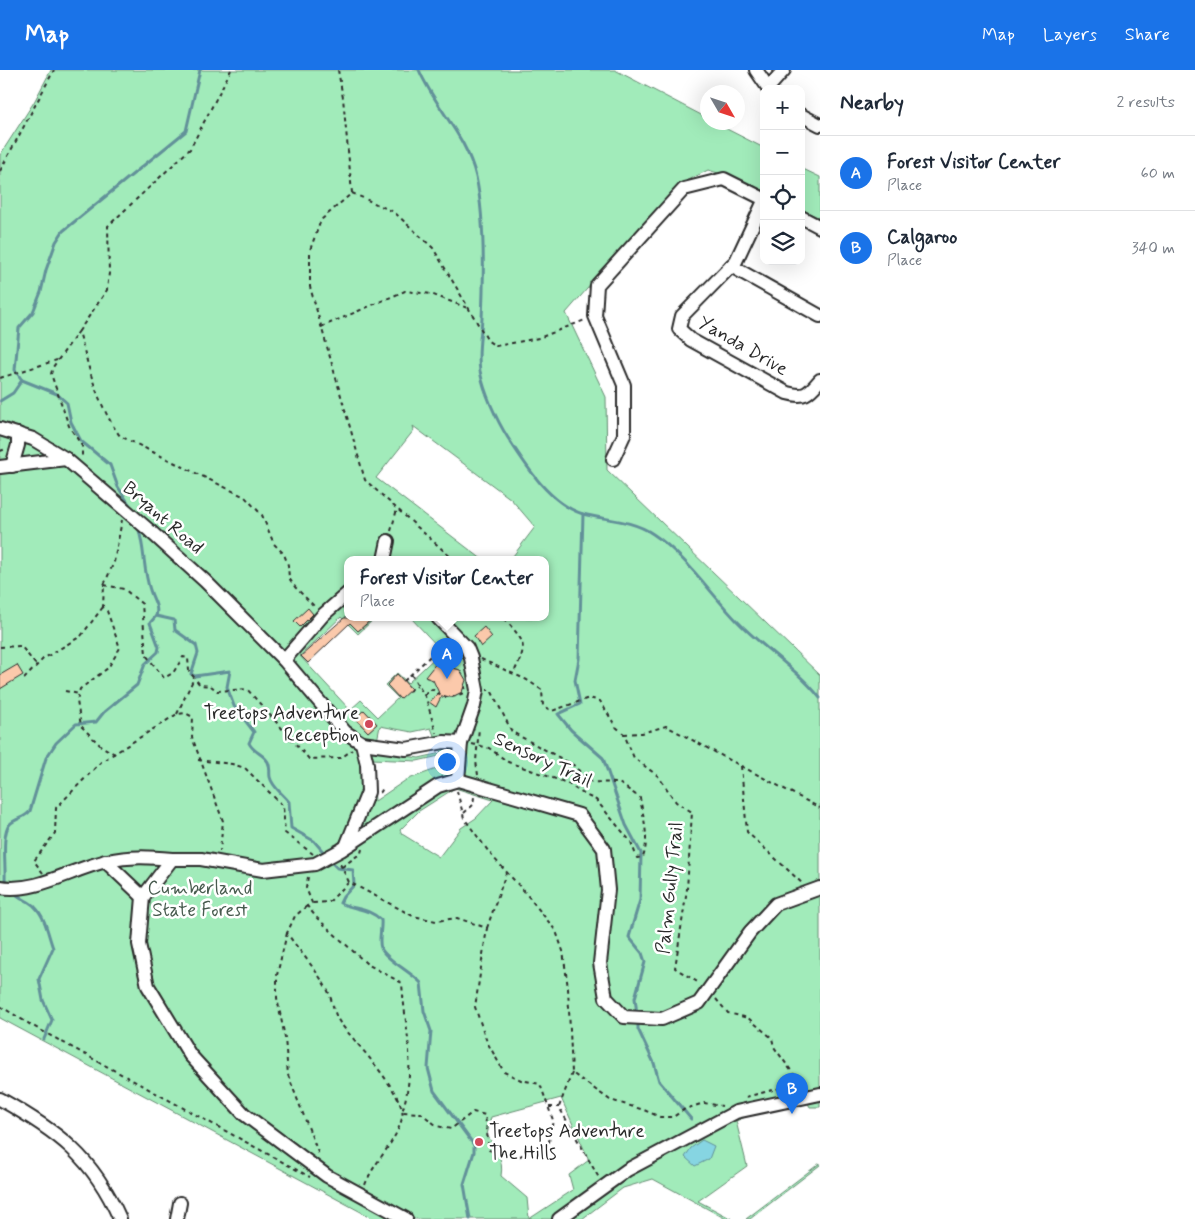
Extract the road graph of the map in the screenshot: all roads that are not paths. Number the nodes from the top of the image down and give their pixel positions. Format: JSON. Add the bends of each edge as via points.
{"nodes":[{"id":1,"x":756,"y":70,"type":"edge"},
{"id":2,"x":784,"y":70,"type":"edge"},
{"id":3,"x":766,"y":85,"type":"edge"},
{"id":4,"x":771,"y":85,"type":"edge"},
{"id":5,"x":805,"y":117,"type":"edge"},
{"id":6,"x":820,"y":125,"type":"edge"},
{"id":7,"x":760,"y":198,"type":"edge"},
{"id":8,"x":760,"y":209,"type":"edge"},
{"id":9,"x":805,"y":220,"type":"edge"},
{"id":10,"x":820,"y":227,"type":"edge"},
{"id":11,"x":731,"y":266,"type":"junction"},
{"id":12,"x":820,"y":316,"type":"edge"},
{"id":13,"x":820,"y":380,"type":"edge"},
{"id":14,"x":0,"y":429,"type":"edge"},
{"id":15,"x":18,"y":434,"type":"junction"},
{"id":16,"x":66,"y":459,"type":"junction"},
{"id":17,"x":613,"y":460,"type":"dead end"},
{"id":18,"x":6,"y":467,"type":"edge"},
{"id":19,"x":388,"y":541,"type":"road end"},
{"id":20,"x":385,"y":556,"type":"edge"},
{"id":21,"x":344,"y":597,"type":"edge"},
{"id":22,"x":441,"y":621,"type":"edge"},
{"id":23,"x":284,"y":660,"type":"junction"},
{"id":24,"x":362,"y":743,"type":"junction"},
{"id":25,"x":461,"y":743,"type":"junction"},
{"id":26,"x":458,"y":780,"type":"junction"},
{"id":27,"x":347,"y":844,"type":"junction"},
{"id":28,"x":172,"y":859,"type":"junction"},
{"id":29,"x":105,"y":861,"type":"junction"},
{"id":30,"x":7,"y":888,"type":"edge"},
{"id":31,"x":816,"y":889,"type":"edge"},
{"id":32,"x":143,"y":897,"type":"junction"},
{"id":33,"x":820,"y":1094,"type":"edge"},
{"id":34,"x":0,"y":1099,"type":"edge"},
{"id":35,"x":180,"y":1203,"type":"dead end"},
{"id":36,"x":120,"y":1219,"type":"edge"},
{"id":37,"x":177,"y":1219,"type":"edge"},
{"id":38,"x":406,"y":1219,"type":"edge"},
{"id":39,"x":559,"y":1219,"type":"edge"}],
"edges":[{"from":1,"to":3,"type":"street"},
{"from":2,"to":4,"type":"street"},
{"from":5,"to":6,"type":"street"},
{"from":7,"to":17,"type":"street","via":[[724,179],[684,189],[598,285],[595,316],[624,385],[624,435]]},
{"from":8,"to":11,"type":"street","name":"Yanda Drive"},
{"from":9,"to":10,"type":"street"},
{"from":11,"to":12,"type":"street"},
{"from":11,"to":13,"type":"street","name":"Yanda Drive","via":[[682,316],[679,329],[690,340],[787,393],[799,397],[809,393]]},
{"from":14,"to":15,"type":"street","name":"Bryant Road"},
{"from":15,"to":16,"type":"street","name":"Bryant Road"},
{"from":15,"to":18,"type":"street","via":[[18,445]]},
{"from":16,"to":18,"type":"street"},
{"from":16,"to":23,"type":"street","name":"Bryant Road","via":[[206,580]]},
{"from":19,"to":20,"type":"street"},
{"from":21,"to":23,"type":"street"},
{"from":22,"to":25,"type":"street","via":[[476,658],[477,690]]},
{"from":23,"to":24,"type":"street","name":"Bryant Road","via":[[345,732]]},
{"from":24,"to":25,"type":"street","via":[[406,749]]},
{"from":24,"to":27,"type":"street","via":[[368,792]]},
{"from":25,"to":26,"type":"street"},
{"from":26,"to":27,"type":"street","via":[[438,786]]},
{"from":26,"to":31,"type":"street","via":[[579,816],[604,848],[608,890],[600,963],[606,998],[624,1017],[662,1019],[699,1003],[750,932],[776,904]]},
{"from":27,"to":28,"type":"street","via":[[336,859],[263,870],[201,859]]},
{"from":28,"to":29,"type":"street","via":[[136,856]]},
{"from":28,"to":32,"type":"street"},
{"from":29,"to":30,"type":"street","via":[[50,880]]},
{"from":29,"to":32,"type":"street"},
{"from":32,"to":38,"type":"street","via":[[139,944],[148,986],[190,1055],[244,1114],[327,1176]]},
{"from":33,"to":39,"type":"street","via":[[736,1112],[626,1170]]},
{"from":34,"to":36,"type":"street","via":[[35,1119],[80,1154],[110,1196]]},
{"from":35,"to":37,"type":"street"}]}
